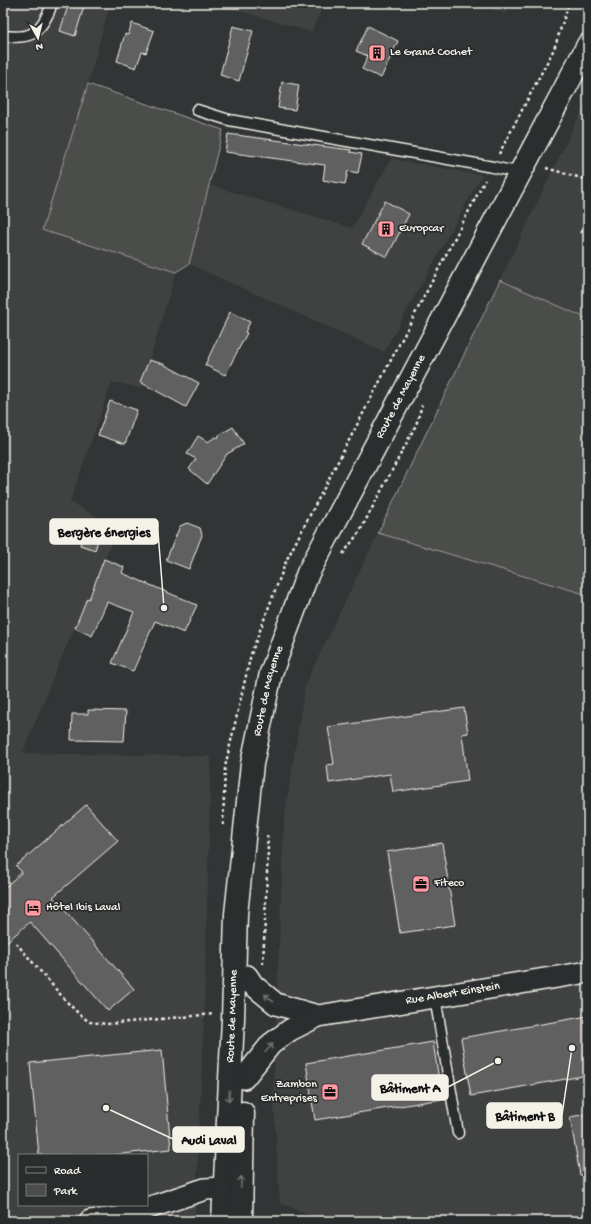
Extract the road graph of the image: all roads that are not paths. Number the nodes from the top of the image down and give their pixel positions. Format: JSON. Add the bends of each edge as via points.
{"nodes":[{"id":1,"x":52,"y":3,"type":"edge"},
{"id":2,"x":3,"y":36,"type":"edge"},
{"id":3,"x":588,"y":45,"type":"edge"},
{"id":4,"x":197,"y":110,"type":"dead end"},
{"id":5,"x":520,"y":173,"type":"junction"},
{"id":6,"x":252,"y":764,"type":"junction"},
{"id":7,"x":588,"y":972,"type":"edge"},
{"id":8,"x":255,"y":973,"type":"junction"},
{"id":9,"x":435,"y":997,"type":"junction"},
{"id":10,"x":318,"y":1016,"type":"junction"},
{"id":11,"x":244,"y":1078,"type":"junction"},
{"id":12,"x":458,"y":1133,"type":"dead end"},
{"id":13,"x":224,"y":1188,"type":"junction"},
{"id":14,"x":90,"y":1221,"type":"edge"},
{"id":15,"x":223,"y":1221,"type":"edge"},
{"id":16,"x":241,"y":1221,"type":"edge"}],
"edges":[{"from":1,"to":2,"type":"lane","via":[[44,21],[32,34]]},
{"from":3,"to":5,"type":"main road","name":"Route de Mayenne"},
{"from":4,"to":5,"type":"lane","via":[[228,120]]},
{"from":5,"to":6,"type":"main road","name":"Route de Mayenne","via":[[308,573],[271,673]]},
{"from":6,"to":8,"type":"main road","name":"Route de Mayenne"},
{"from":6,"to":13,"type":"main road","name":"Route de Mayenne","one_way":true,"via":[[236,914]]},
{"from":7,"to":9,"type":"street","name":"Rue Albert Einstein"},
{"from":10,"to":8,"type":"street","name":"Rue Albert Einstein","one_way":true,"via":[[276,1004],[253,985]]},
{"from":8,"to":11,"type":"main road","name":"Route de Mayenne"},
{"from":9,"to":10,"type":"street","name":"Rue Albert Einstein"},
{"from":9,"to":12,"type":"lane"},
{"from":11,"to":10,"type":"street","name":"Rue Albert Einstein","one_way":true,"via":[[271,1044],[290,1030]]},
{"from":16,"to":11,"type":"main road","name":"Route de Mayenne","one_way":true},
{"from":13,"to":14,"type":"street","via":[[205,1189],[118,1218]]},
{"from":13,"to":15,"type":"main road","name":"Route de Mayenne"}]}
